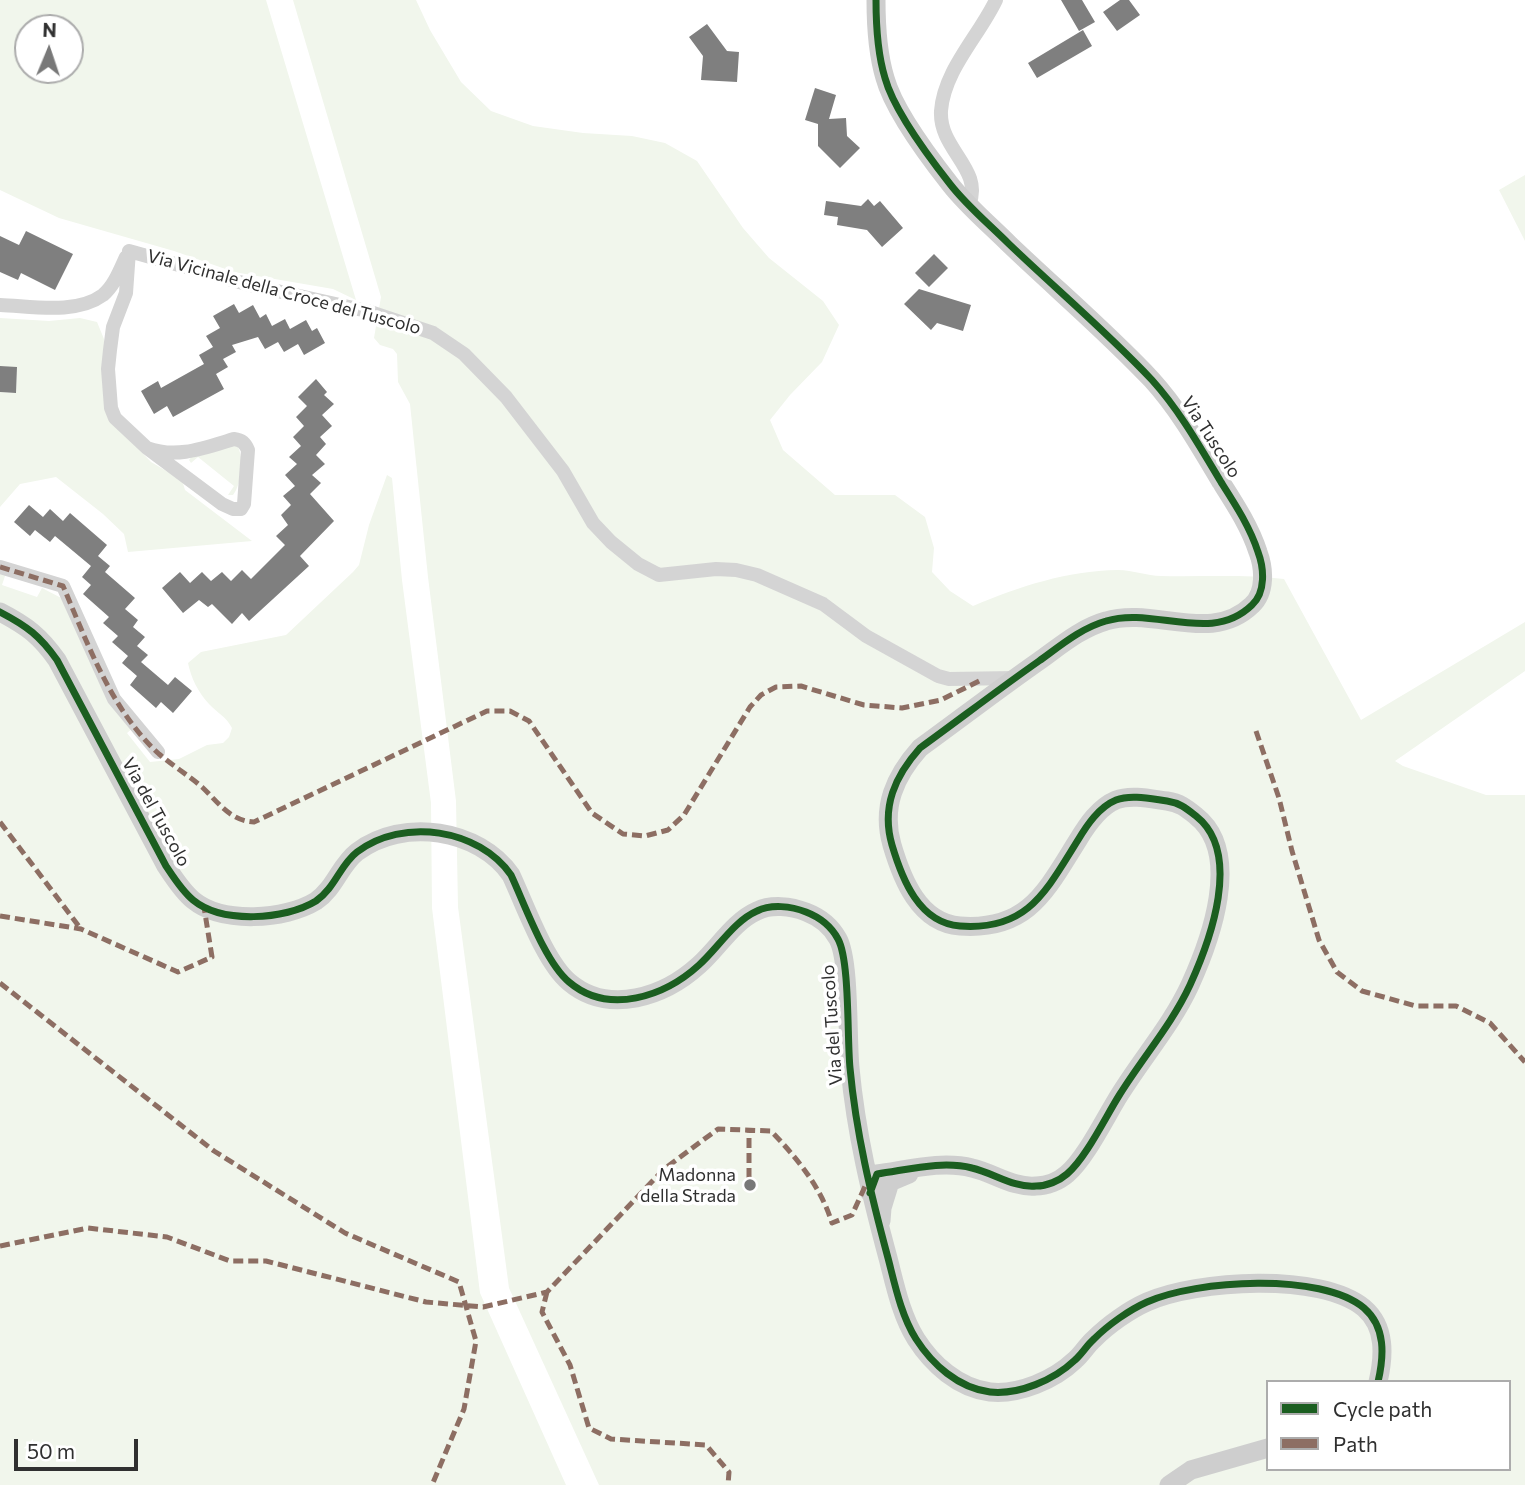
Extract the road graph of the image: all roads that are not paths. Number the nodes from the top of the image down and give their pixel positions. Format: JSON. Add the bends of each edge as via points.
{"nodes":[{"id":1,"x":876,"y":0,"type":"edge"},
{"id":2,"x":996,"y":0,"type":"edge"},
{"id":3,"x":969,"y":205,"type":"junction"},
{"id":4,"x":129,"y":251,"type":"junction"},
{"id":5,"x":0,"y":305,"type":"edge"},
{"id":6,"x":147,"y":448,"type":"junction"},
{"id":7,"x":0,"y":567,"type":"edge"},
{"id":8,"x":0,"y":612,"type":"edge"},
{"id":9,"x":1015,"y":678,"type":"junction"},
{"id":10,"x":158,"y":752,"type":"dead end"},
{"id":11,"x":863,"y":1153,"type":"junction"},
{"id":12,"x":926,"y":1168,"type":"junction"},
{"id":13,"x":870,"y":1193,"type":"junction"},
{"id":14,"x":880,"y":1230,"type":"junction"},
{"id":15,"x":1378,"y":1380,"type":"edge"},
{"id":16,"x":1266,"y":1449,"type":"edge"},
{"id":17,"x":1169,"y":1485,"type":"edge"}],
"edges":[{"from":1,"to":3,"type":"street","name":"Via Tuscolo","via":[[883,72],[890,94],[937,167]]},
{"from":2,"to":3,"type":"street","via":[[949,83],[942,109],[946,138],[972,181]]},
{"from":3,"to":9,"type":"street","name":"Via Tuscolo","via":[[1140,368],[1174,407],[1241,516],[1262,569],[1256,601],[1229,620],[1201,625],[1143,617],[1106,621],[1081,632]]},
{"from":4,"to":5,"type":"street","via":[[116,279],[96,298],[74,306]]},
{"from":4,"to":6,"type":"street","via":[[126,293],[110,350],[110,397],[115,418]]},
{"from":4,"to":9,"type":"street","name":"Via Vicinale della Croce del Tuscolo","via":[[385,316],[442,338],[470,359],[518,412],[602,533],[652,573],[716,569],[757,575],[823,604],[866,636],[938,676]]},
{"from":6,"to":6,"type":"street","via":[[222,504],[233,509],[244,504],[248,450],[239,439],[190,452],[160,453]]},
{"from":7,"to":10,"type":"street","via":[[63,586],[114,699]]},
{"from":8,"to":11,"type":"street","name":"Via del Tuscolo","via":[[29,627],[57,660],[182,888],[204,907],[225,915],[293,910],[316,901],[357,852],[372,844],[390,836],[441,832],[484,849],[502,862],[554,967],[568,982],[600,999],[622,1001],[656,992],[698,967],[740,923],[761,909],[797,909],[823,921],[838,938],[843,957],[850,1068]]},
{"from":9,"to":12,"type":"street","name":"Via Tuscolo","via":[[920,748],[890,796],[887,814],[893,851],[925,911],[950,925],[990,926],[1009,921],[1043,894],[1090,820],[1117,800],[1144,798],[1179,803],[1205,823],[1219,852],[1219,890],[1206,951],[1182,1004],[1067,1174],[1039,1187],[1021,1186],[971,1167],[947,1164]]},
{"from":11,"to":12,"type":"street","via":[[893,1166]]},
{"from":11,"to":13,"type":"street","name":"Via del Tuscolo"},
{"from":12,"to":13,"type":"street","via":[[877,1174]]},
{"from":12,"to":14,"type":"street","via":[[890,1182]]},
{"from":13,"to":14,"type":"street","name":"Via del Tuscolo"},
{"from":14,"to":15,"type":"street","name":"Via del Tuscolo","via":[[905,1319],[915,1338],[946,1374],[988,1392],[1035,1385],[1057,1374],[1094,1339],[1145,1303],[1219,1286],[1259,1283],[1312,1289],[1364,1308],[1381,1335]]},
{"from":16,"to":17,"type":"street","via":[[1191,1469]]}]}
